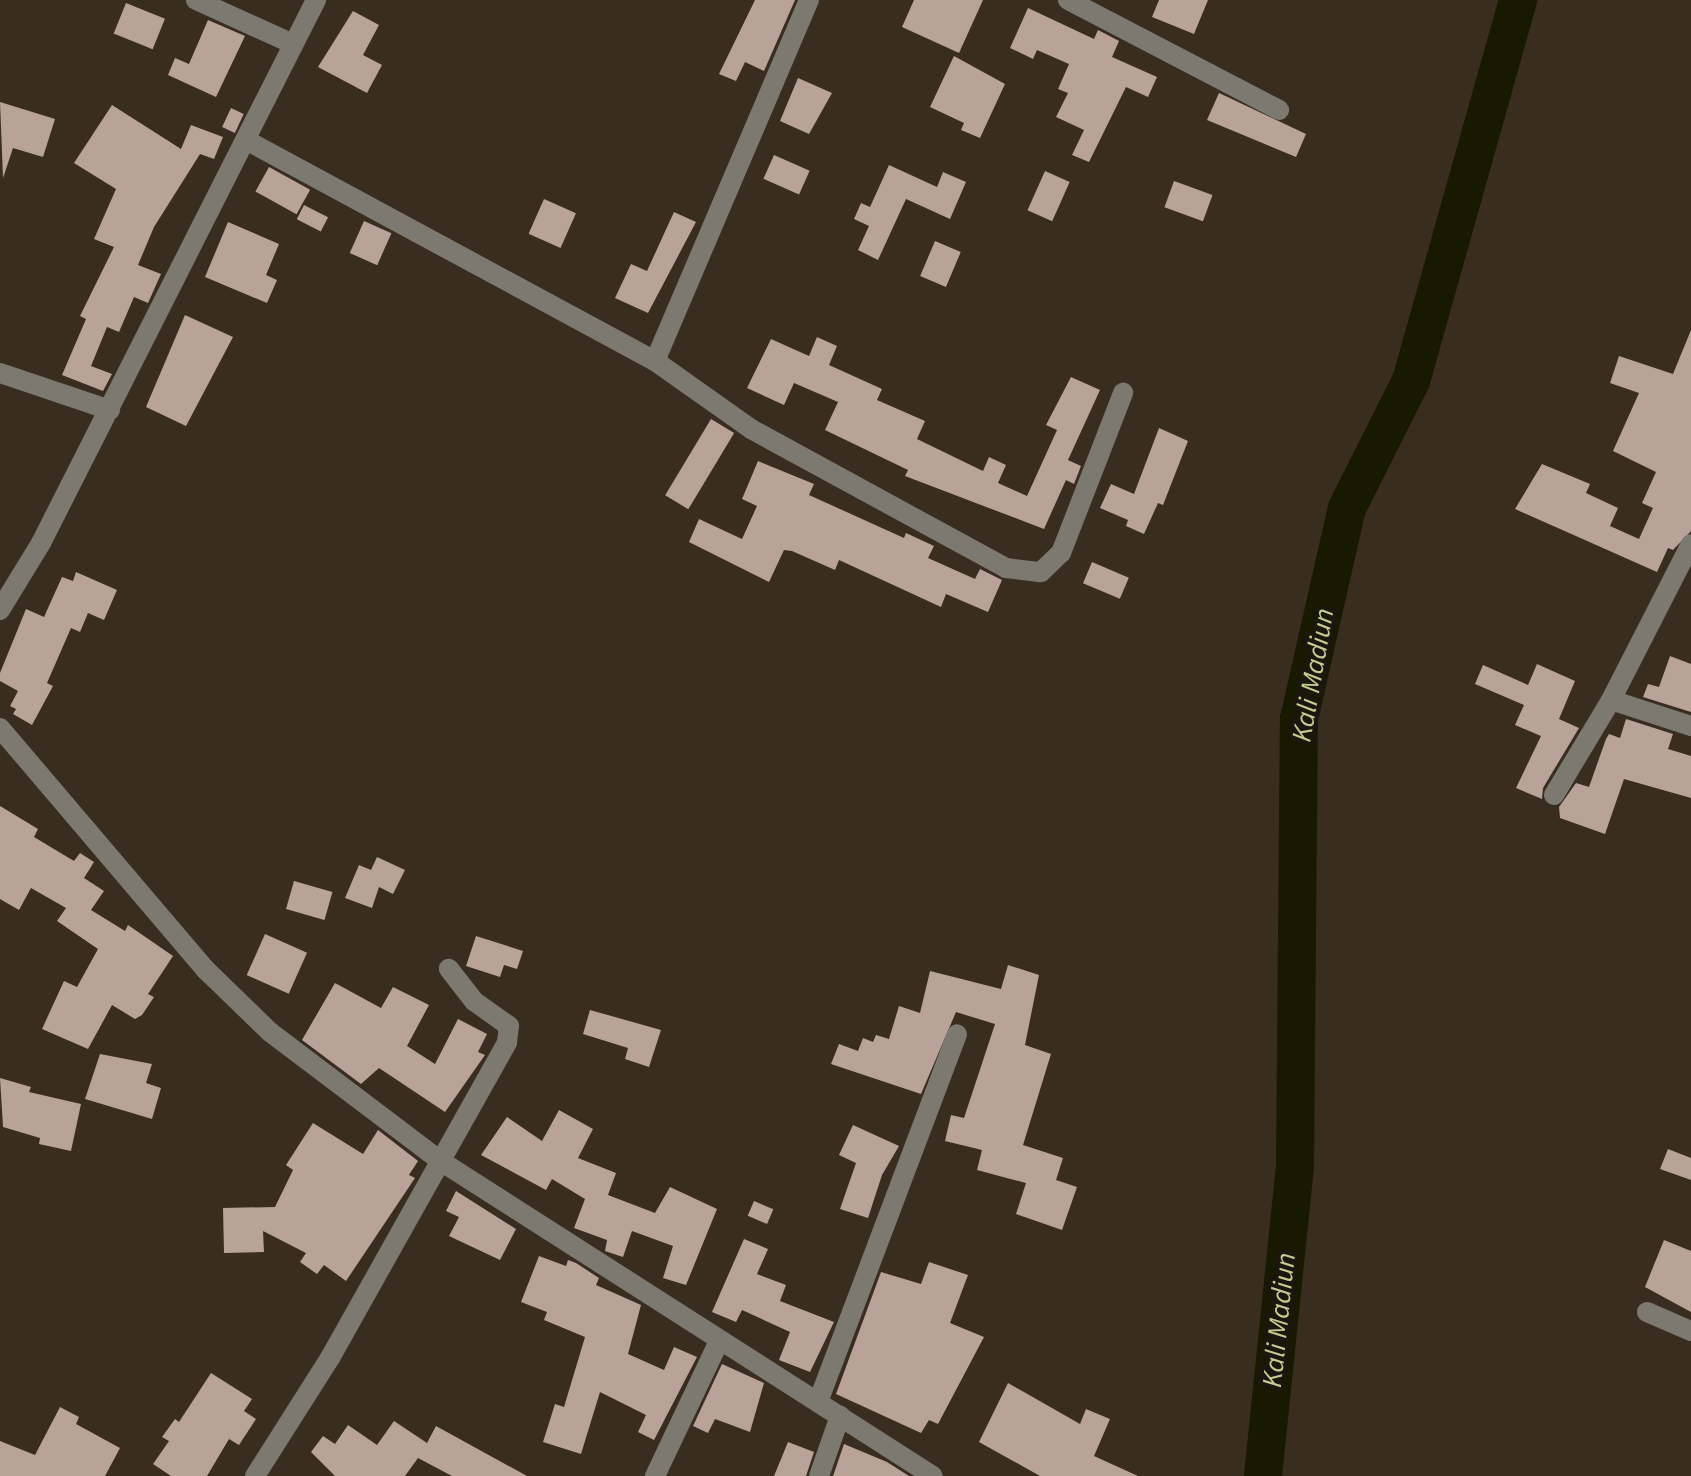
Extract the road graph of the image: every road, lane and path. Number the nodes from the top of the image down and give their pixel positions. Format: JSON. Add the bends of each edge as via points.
{"nodes":[{"id":1,"x":196,"y":0,"type":"edge"},
{"id":2,"x":316,"y":0,"type":"edge"},
{"id":3,"x":809,"y":0,"type":"edge"},
{"id":4,"x":1068,"y":0,"type":"edge"},
{"id":5,"x":293,"y":44,"type":"junction"},
{"id":6,"x":1279,"y":110,"type":"dead end"},
{"id":7,"x":246,"y":140,"type":"junction"},
{"id":8,"x":655,"y":361,"type":"junction"},
{"id":9,"x":0,"y":373,"type":"edge"},
{"id":10,"x":1123,"y":393,"type":"dead end"},
{"id":11,"x":110,"y":410,"type":"junction"},
{"id":12,"x":1691,"y":544,"type":"edge"},
{"id":13,"x":0,"y":610,"type":"edge"},
{"id":14,"x":1611,"y":700,"type":"junction"},
{"id":15,"x":1691,"y":726,"type":"edge"},
{"id":16,"x":0,"y":728,"type":"edge"},
{"id":17,"x":1554,"y":795,"type":"dead end"},
{"id":18,"x":449,"y":969,"type":"dead end"},
{"id":19,"x":957,"y":1034,"type":"dead end"},
{"id":20,"x":439,"y":1160,"type":"junction"},
{"id":21,"x":1647,"y":1312,"type":"dead end"},
{"id":22,"x":1691,"y":1331,"type":"edge"},
{"id":23,"x":719,"y":1341,"type":"junction"},
{"id":24,"x":818,"y":1402,"type":"junction"},
{"id":25,"x":840,"y":1416,"type":"junction"},
{"id":26,"x":255,"y":1476,"type":"edge"},
{"id":27,"x":655,"y":1476,"type":"edge"},
{"id":28,"x":819,"y":1476,"type":"edge"},
{"id":29,"x":933,"y":1476,"type":"edge"}],
"edges":[{"from":1,"to":5,"type":"street"},
{"from":2,"to":5,"type":"street"},
{"from":3,"to":8,"type":"street"},
{"from":4,"to":6,"type":"street"},
{"from":5,"to":7,"type":"street"},
{"from":7,"to":8,"type":"street"},
{"from":7,"to":11,"type":"street"},
{"from":8,"to":10,"type":"street","via":[[751,429],[993,561],[1023,572],[1041,572],[1061,553]]},
{"from":9,"to":11,"type":"street"},
{"from":11,"to":13,"type":"street"},
{"from":12,"to":14,"type":"street"},
{"from":14,"to":15,"type":"street"},
{"from":14,"to":17,"type":"street"},
{"from":16,"to":20,"type":"street","via":[[206,970],[270,1032]]},
{"from":18,"to":20,"type":"street","via":[[509,1032]]},
{"from":19,"to":24,"type":"street"},
{"from":20,"to":23,"type":"street"},
{"from":20,"to":26,"type":"street","via":[[330,1358]]},
{"from":21,"to":22,"type":"street"},
{"from":23,"to":24,"type":"street"},
{"from":23,"to":27,"type":"street"},
{"from":24,"to":25,"type":"street"},
{"from":25,"to":28,"type":"street"},
{"from":25,"to":29,"type":"street"}]}
